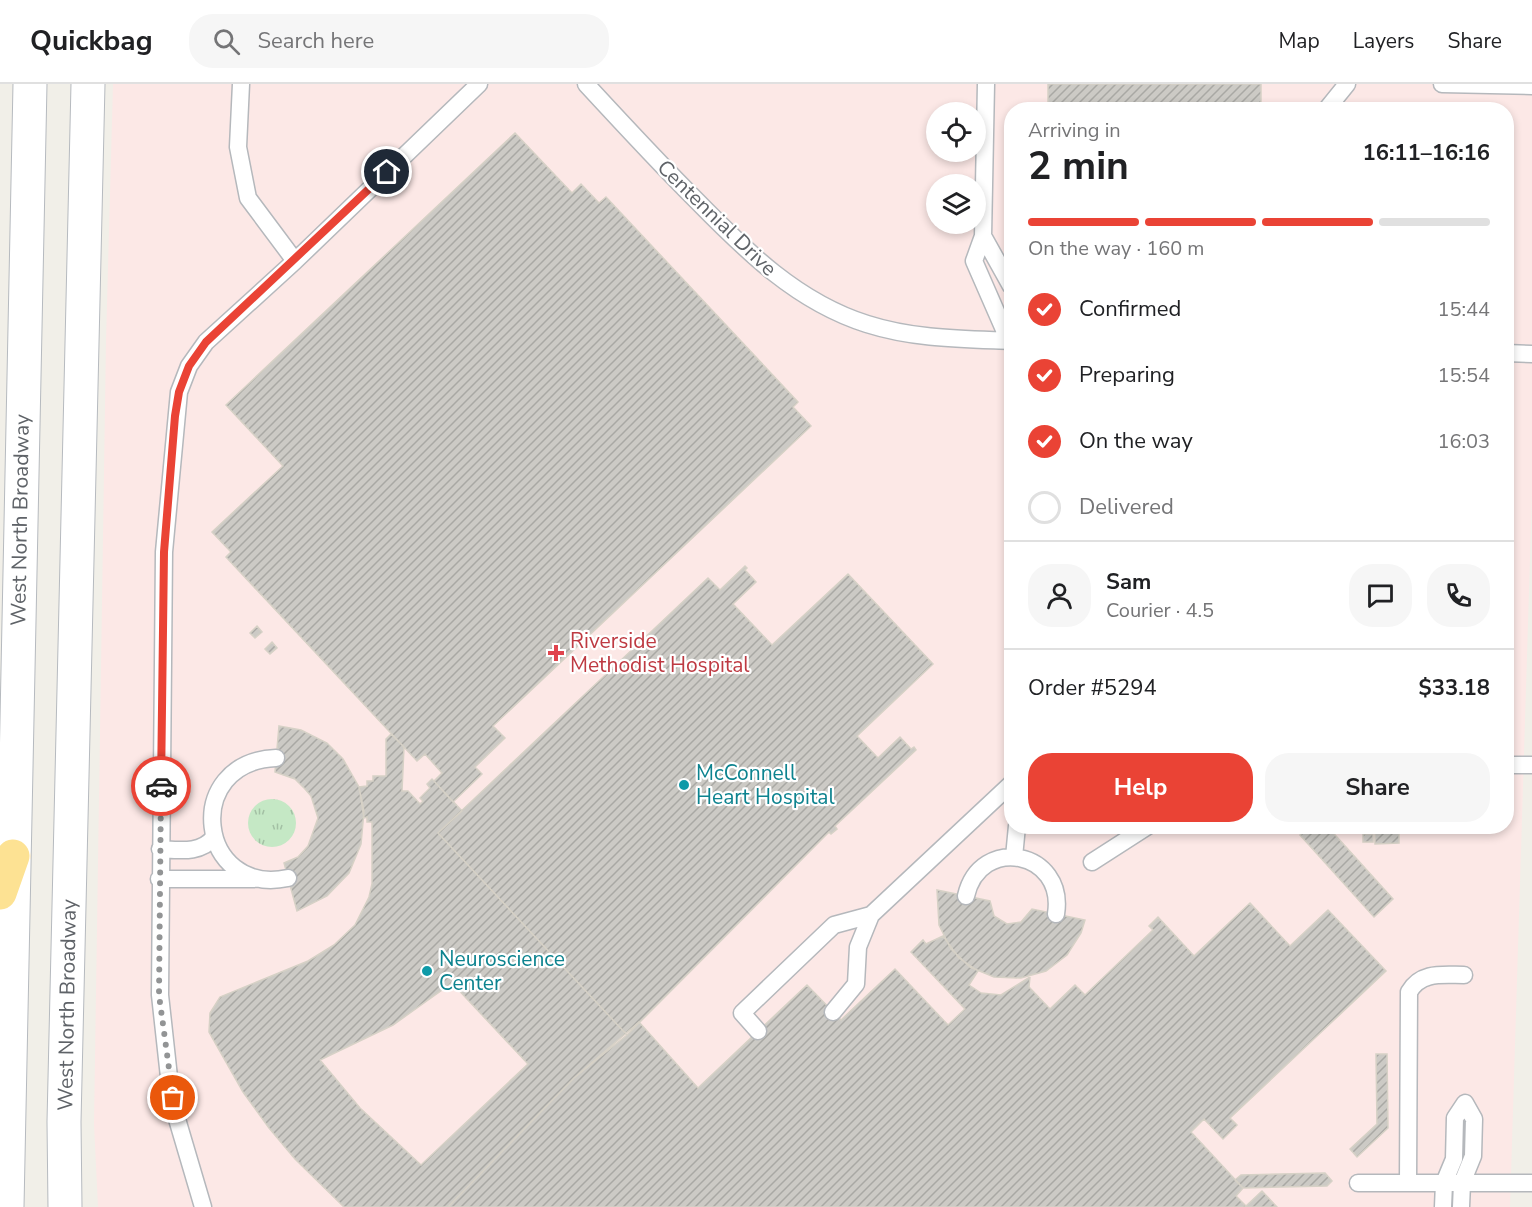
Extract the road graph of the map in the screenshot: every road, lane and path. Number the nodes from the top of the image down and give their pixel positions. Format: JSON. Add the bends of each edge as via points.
{"nodes":[{"id":1,"x":30,"y":84,"type":"edge"},
{"id":2,"x":87,"y":84,"type":"edge"},
{"id":3,"x":241,"y":84,"type":"edge"},
{"id":4,"x":479,"y":84,"type":"edge"},
{"id":5,"x":586,"y":84,"type":"edge"},
{"id":6,"x":986,"y":84,"type":"edge"},
{"id":7,"x":1347,"y":84,"type":"edge"},
{"id":8,"x":1442,"y":84,"type":"edge"},
{"id":9,"x":1532,"y":86,"type":"edge"},
{"id":10,"x":1332,"y":102,"type":"edge"},
{"id":11,"x":983,"y":236,"type":"junction"},
{"id":12,"x":295,"y":261,"type":"junction"},
{"id":13,"x":1004,"y":274,"type":"edge"},
{"id":14,"x":1004,"y":328,"type":"edge"},
{"id":15,"x":1004,"y":341,"type":"edge"},
{"id":16,"x":1514,"y":353,"type":"edge"},
{"id":17,"x":1532,"y":354,"type":"edge"},
{"id":18,"x":276,"y":758,"type":"dead end"},
{"id":19,"x":1514,"y":765,"type":"edge"},
{"id":20,"x":1532,"y":765,"type":"edge"},
{"id":21,"x":1004,"y":791,"type":"edge"},
{"id":22,"x":1016,"y":834,"type":"edge"},
{"id":23,"x":1136,"y":834,"type":"edge"},
{"id":24,"x":214,"y":837,"type":"junction"},
{"id":25,"x":160,"y":849,"type":"junction"},
{"id":26,"x":13,"y":856,"type":"junction"},
{"id":27,"x":1014,"y":857,"type":"junction"},
{"id":28,"x":1092,"y":862,"type":"dead end"},
{"id":29,"x":288,"y":878,"type":"dead end"},
{"id":30,"x":159,"y":879,"type":"junction"},
{"id":31,"x":258,"y":879,"type":"junction"},
{"id":32,"x":0,"y":893,"type":"edge"},
{"id":33,"x":966,"y":896,"type":"dead end"},
{"id":34,"x":1056,"y":914,"type":"dead end"},
{"id":35,"x":872,"y":915,"type":"junction"},
{"id":36,"x":1464,"y":975,"type":"dead end"},
{"id":37,"x":833,"y":1011,"type":"dead end"},
{"id":38,"x":758,"y":1031,"type":"dead end"},
{"id":39,"x":1358,"y":1183,"type":"dead end"},
{"id":40,"x":1408,"y":1183,"type":"junction"},
{"id":41,"x":1444,"y":1183,"type":"junction"},
{"id":42,"x":1462,"y":1183,"type":"junction"},
{"id":43,"x":1532,"y":1183,"type":"edge"},
{"id":44,"x":7,"y":1207,"type":"edge"},
{"id":45,"x":65,"y":1207,"type":"edge"},
{"id":46,"x":203,"y":1207,"type":"edge"},
{"id":47,"x":1443,"y":1207,"type":"edge"},
{"id":48,"x":1461,"y":1207,"type":"edge"}],
"edges":[{"from":1,"to":26,"type":"main road","name":"West North Broadway"},
{"from":2,"to":45,"type":"main road","name":"West North Broadway"},
{"from":3,"to":12,"type":"lane","via":[[238,147],[248,198]]},
{"from":4,"to":12,"type":"lane"},
{"from":5,"to":15,"type":"lane","name":"Centennial Drive","via":[[759,262],[817,302],[892,331],[935,338]]},
{"from":6,"to":11,"type":"lane"},
{"from":7,"to":10,"type":"lane"},
{"from":8,"to":9,"type":"lane"},
{"from":11,"to":13,"type":"lane"},
{"from":11,"to":14,"type":"lane","via":[[974,261]]},
{"from":12,"to":25,"type":"lane","via":[[206,342],[189,366],[179,392],[164,552]]},
{"from":16,"to":17,"type":"lane"},
{"from":18,"to":24,"type":"lane","via":[[255,761],[228,778],[213,806]]},
{"from":19,"to":20,"type":"lane"},
{"from":21,"to":35,"type":"lane"},
{"from":22,"to":27,"type":"lane"},
{"from":23,"to":28,"type":"lane"},
{"from":24,"to":25,"type":"lane","via":[[196,849]]},
{"from":24,"to":31,"type":"lane","via":[[230,864]]},
{"from":25,"to":30,"type":"lane"},
{"from":26,"to":32,"type":"highway"},
{"from":26,"to":44,"type":"main road","name":"West North Broadway"},
{"from":27,"to":33,"type":"lane","via":[[992,861],[980,869]]},
{"from":27,"to":34,"type":"lane","via":[[1035,864],[1051,879]]},
{"from":29,"to":31,"type":"lane"},
{"from":30,"to":31,"type":"lane"},
{"from":30,"to":46,"type":"lane","via":[[159,995],[169,1077],[179,1128]]},
{"from":35,"to":37,"type":"lane","via":[[858,947],[856,984]]},
{"from":35,"to":38,"type":"lane","via":[[834,925],[742,1013]]},
{"from":36,"to":40,"type":"lane","via":[[1425,976],[1409,992]]},
{"from":39,"to":40,"type":"lane"},
{"from":40,"to":41,"type":"lane"},
{"from":41,"to":42,"type":"lane"},
{"from":41,"to":42,"type":"lane","via":[[1454,1159],[1455,1118],[1465,1103],[1474,1119],[1473,1156]]},
{"from":41,"to":47,"type":"lane"},
{"from":42,"to":43,"type":"lane"},
{"from":42,"to":48,"type":"lane"}]}
